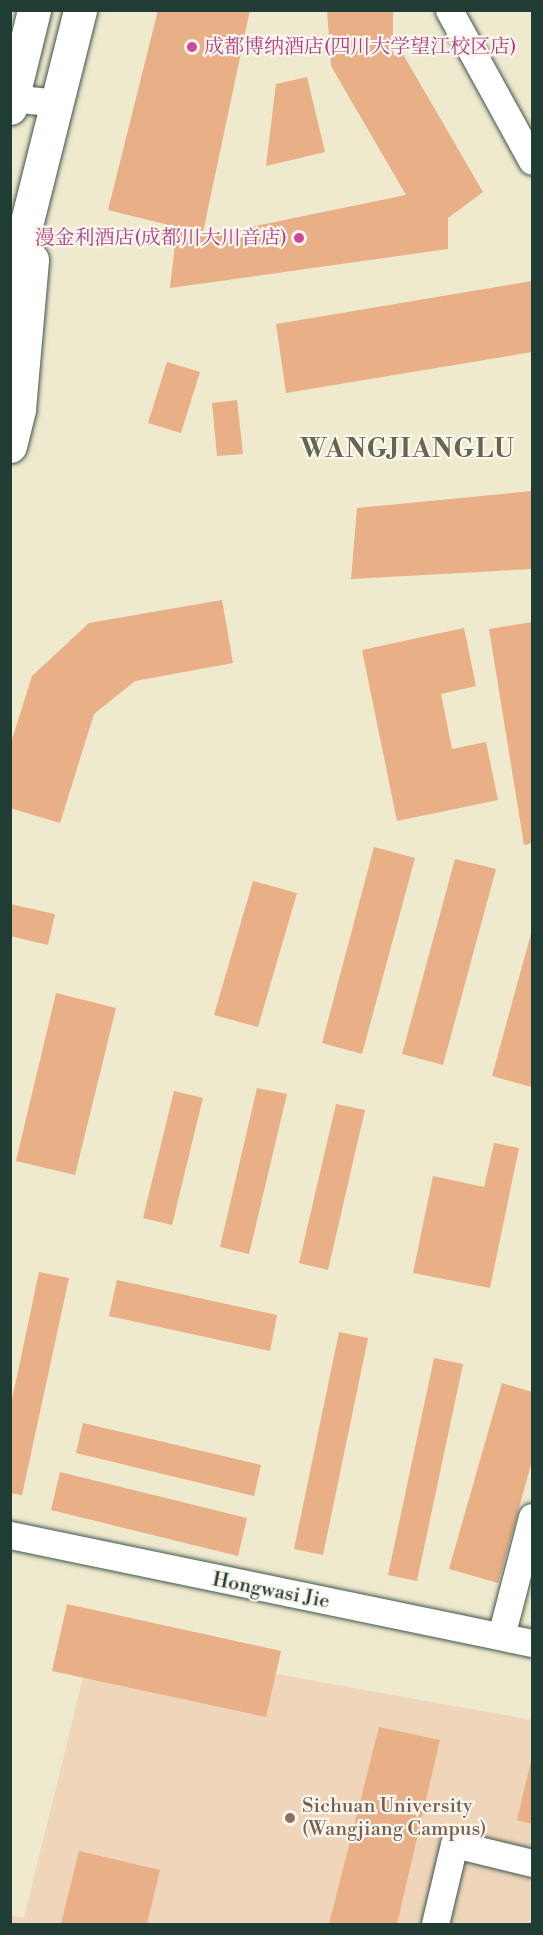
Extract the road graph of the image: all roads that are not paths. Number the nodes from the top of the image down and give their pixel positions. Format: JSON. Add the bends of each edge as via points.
{"nodes":[{"id":1,"x":34,"y":10,"type":"edge"},
{"id":2,"x":80,"y":10,"type":"edge"},
{"id":3,"x":449,"y":10,"type":"edge"},
{"id":4,"x":11,"y":101,"type":"edge"},
{"id":5,"x":58,"y":103,"type":"junction"},
{"id":6,"x":532,"y":161,"type":"edge"},
{"id":7,"x":38,"y":188,"type":"junction"},
{"id":8,"x":10,"y":289,"type":"edge"},
{"id":9,"x":10,"y":446,"type":"edge"},
{"id":10,"x":532,"y":1518,"type":"edge"},
{"id":11,"x":10,"y":1535,"type":"edge"},
{"id":12,"x":501,"y":1636,"type":"junction"},
{"id":13,"x":532,"y":1643,"type":"edge"},
{"id":14,"x":532,"y":1863,"type":"edge"},
{"id":15,"x":435,"y":1924,"type":"edge"}],
"edges":[{"from":1,"to":4,"type":"main road"},
{"from":2,"to":5,"type":"main road"},
{"from":3,"to":6,"type":"street"},
{"from":4,"to":5,"type":"street"},
{"from":5,"to":7,"type":"main road"},
{"from":7,"to":8,"type":"main road"},
{"from":7,"to":9,"type":"main road","via":[[19,409]]},
{"from":10,"to":12,"type":"street"},
{"from":11,"to":12,"type":"street","name":"Hongwasi Jie"},
{"from":12,"to":13,"type":"street","name":"Hongwasi Jie"},
{"from":14,"to":15,"type":"street","via":[[454,1844]]}]}
